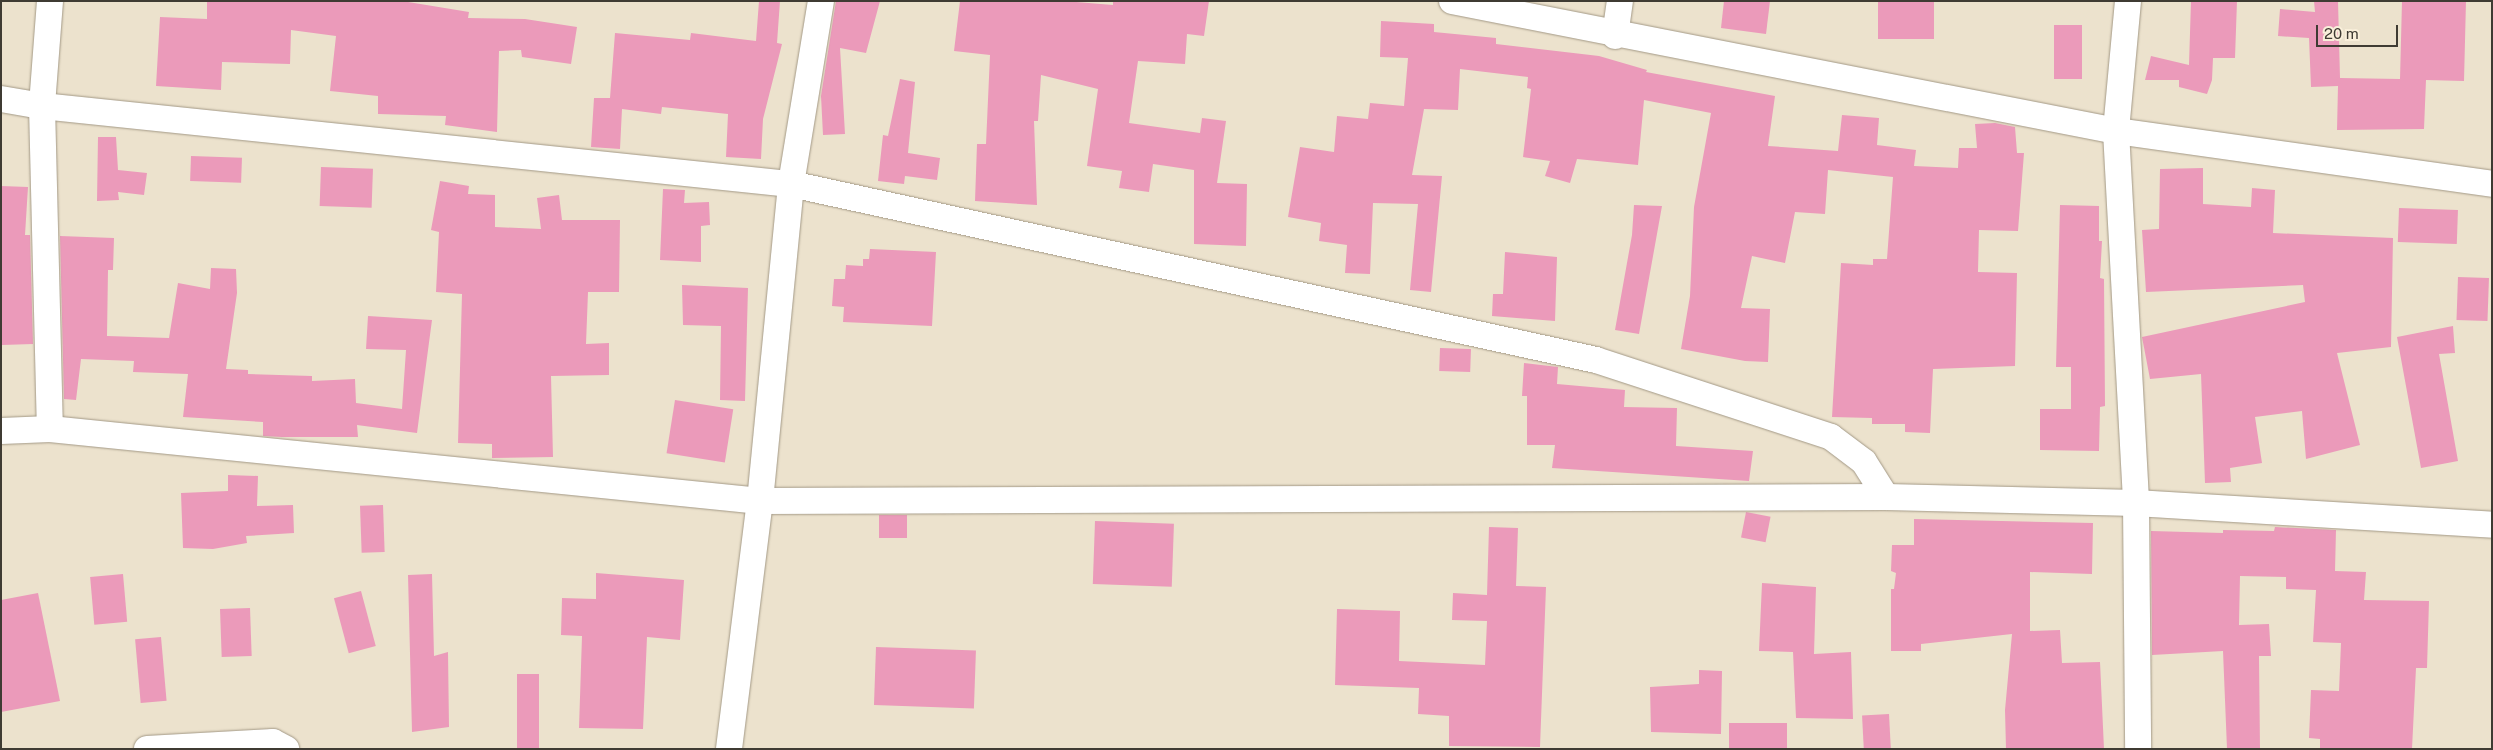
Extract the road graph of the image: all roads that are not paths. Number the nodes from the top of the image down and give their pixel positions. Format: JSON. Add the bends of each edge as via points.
{"nodes":[{"id":1,"x":50,"y":1,"type":"edge"},
{"id":2,"x":821,"y":1,"type":"edge"},
{"id":3,"x":1452,"y":1,"type":"edge"},
{"id":4,"x":1620,"y":1,"type":"edge"},
{"id":5,"x":2128,"y":1,"type":"edge"},
{"id":6,"x":1615,"y":36,"type":"junction"},
{"id":7,"x":1,"y":99,"type":"edge"},
{"id":8,"x":42,"y":106,"type":"junction"},
{"id":9,"x":2116,"y":131,"type":"junction"},
{"id":10,"x":790,"y":184,"type":"junction"},
{"id":11,"x":2492,"y":184,"type":"edge"},
{"id":12,"x":50,"y":429,"type":"junction"},
{"id":13,"x":1,"y":431,"type":"edge"},
{"id":14,"x":1886,"y":496,"type":"junction"},
{"id":15,"x":760,"y":501,"type":"junction"},
{"id":16,"x":2136,"y":504,"type":"junction"},
{"id":17,"x":2492,"y":525,"type":"edge"},
{"id":18,"x":147,"y":749,"type":"edge"},
{"id":19,"x":286,"y":749,"type":"edge"},
{"id":20,"x":729,"y":749,"type":"edge"},
{"id":21,"x":2138,"y":749,"type":"edge"}],
"edges":[{"from":1,"to":8,"type":"street"},
{"from":2,"to":10,"type":"street"},
{"from":3,"to":6,"type":"street"},
{"from":4,"to":6,"type":"street"},
{"from":5,"to":9,"type":"street"},
{"from":6,"to":9,"type":"street"},
{"from":7,"to":8,"type":"street"},
{"from":8,"to":10,"type":"street"},
{"from":8,"to":12,"type":"street"},
{"from":9,"to":11,"type":"street"},
{"from":9,"to":16,"type":"street"},
{"from":10,"to":14,"type":"street","via":[[1596,360],[1831,437],[1864,462]]},
{"from":10,"to":15,"type":"street"},
{"from":12,"to":13,"type":"street"},
{"from":12,"to":15,"type":"street"},
{"from":14,"to":15,"type":"street"},
{"from":14,"to":16,"type":"street"},
{"from":15,"to":20,"type":"street"},
{"from":16,"to":17,"type":"street"},
{"from":16,"to":21,"type":"street"},
{"from":18,"to":19,"type":"street","via":[[273,742]]}]}
